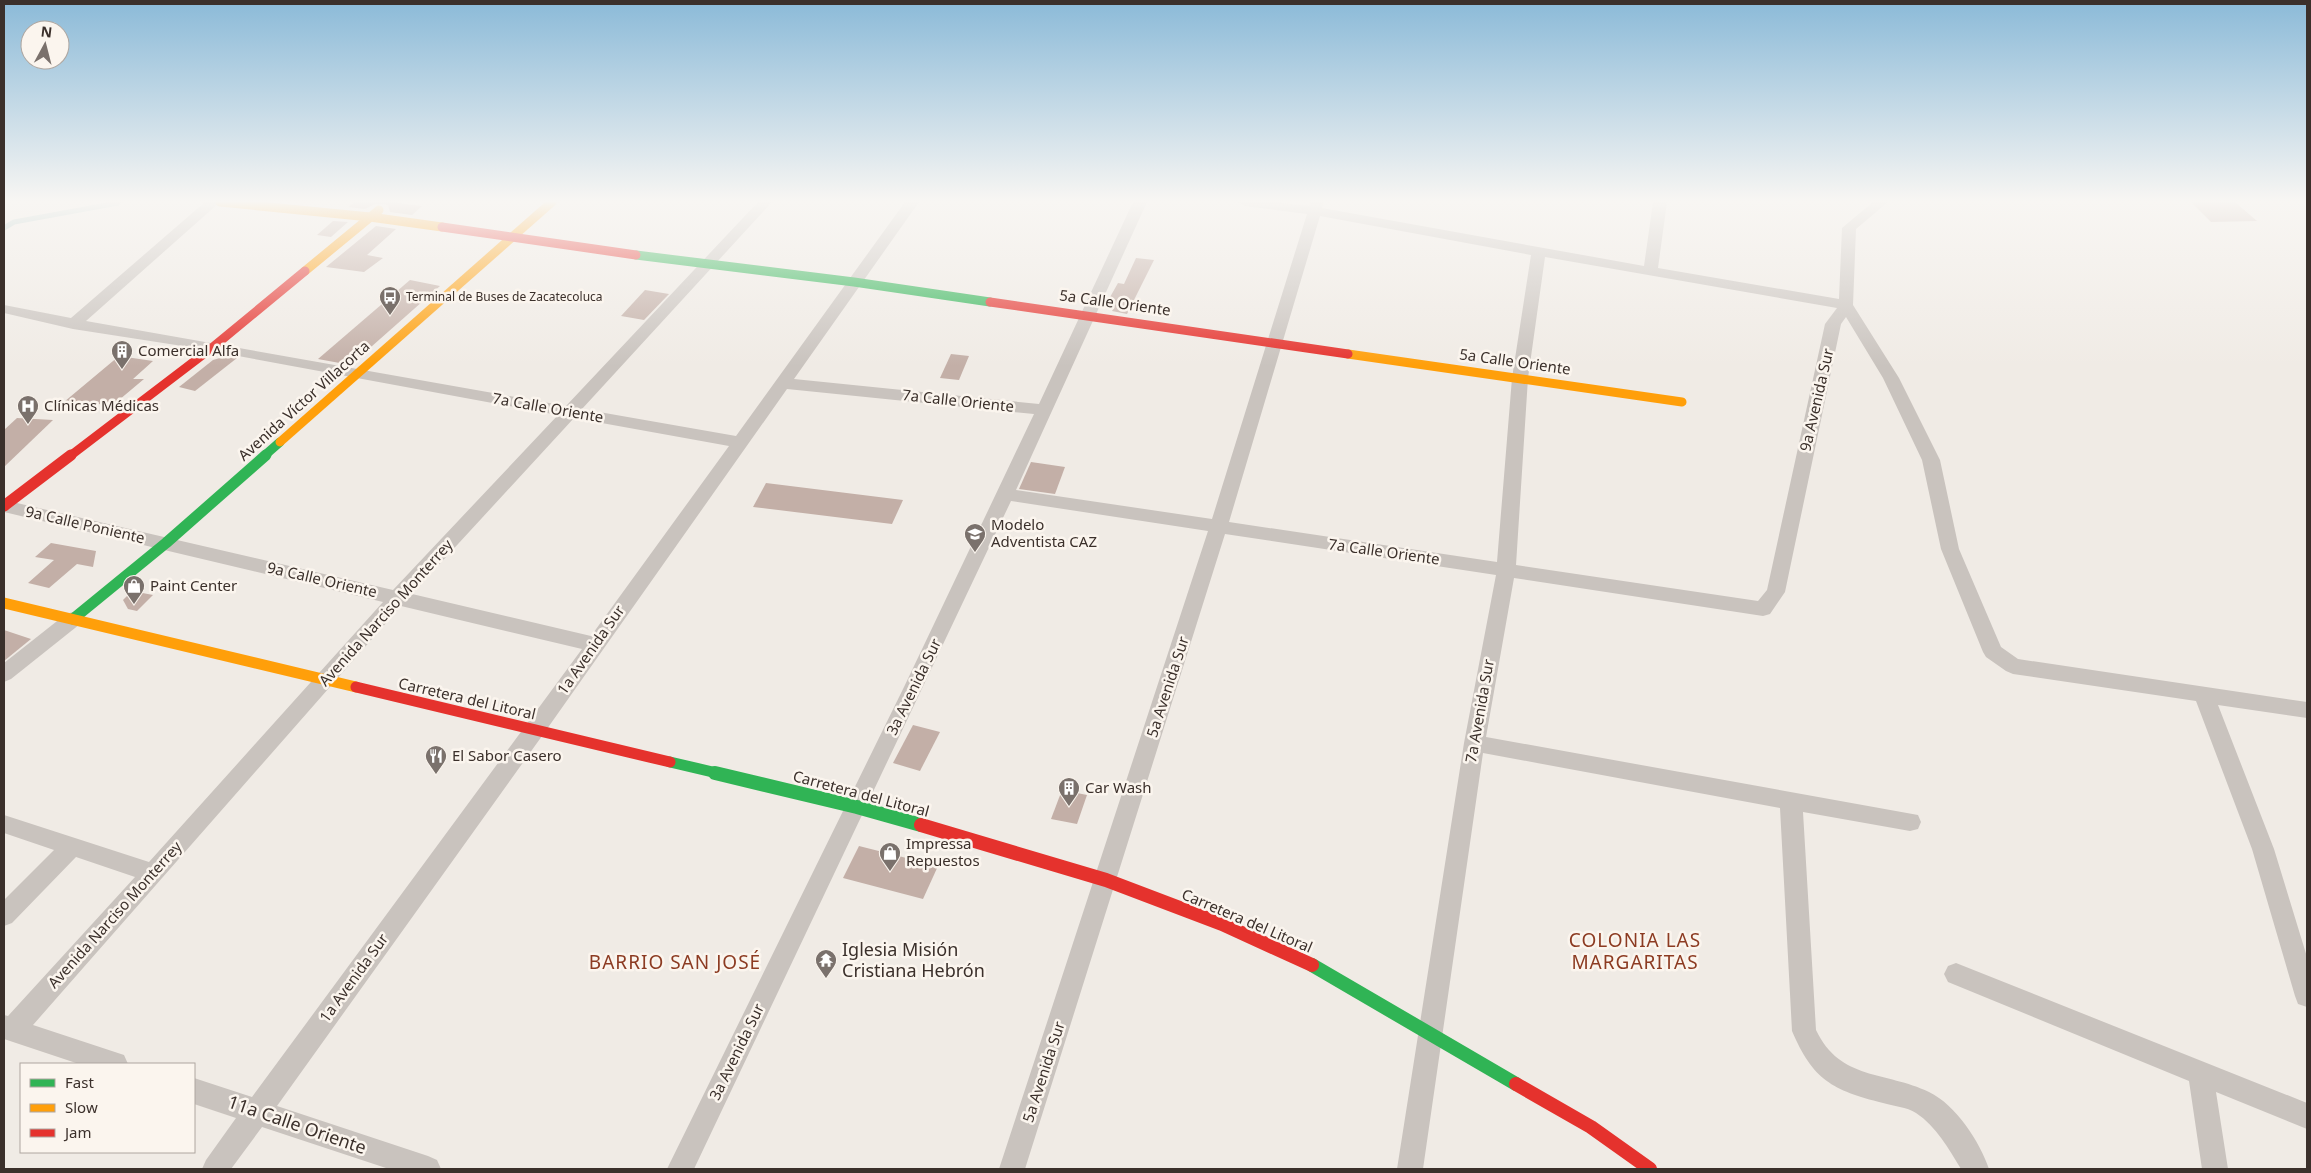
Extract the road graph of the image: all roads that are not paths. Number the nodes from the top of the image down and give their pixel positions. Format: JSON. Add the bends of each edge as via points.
{"nodes":[{"id":1,"x":150,"y":257,"type":"edge"},
{"id":2,"x":322,"y":257,"type":"edge"},
{"id":3,"x":491,"y":257,"type":"edge"},
{"id":4,"x":648,"y":257,"type":"edge"},
{"id":5,"x":715,"y":257,"type":"edge"},
{"id":6,"x":872,"y":257,"type":"edge"},
{"id":7,"x":1115,"y":257,"type":"edge"},
{"id":8,"x":1300,"y":257,"type":"edge"},
{"id":9,"x":1538,"y":257,"type":"edge"},
{"id":10,"x":1567,"y":257,"type":"edge"},
{"id":11,"x":1652,"y":257,"type":"edge"},
{"id":12,"x":1848,"y":257,"type":"edge"},
{"id":13,"x":708,"y":265,"type":"junction"},
{"id":14,"x":1650,"y":271,"type":"junction"},
{"id":15,"x":854,"y":282,"type":"junction"},
{"id":16,"x":1846,"y":305,"type":"junction"},
{"id":17,"x":4,"y":309,"type":"edge"},
{"id":18,"x":1089,"y":315,"type":"junction"},
{"id":19,"x":73,"y":324,"type":"junction"},
{"id":20,"x":1276,"y":342,"type":"junction"},
{"id":21,"x":213,"y":347,"type":"junction"},
{"id":22,"x":356,"y":375,"type":"junction"},
{"id":23,"x":1520,"y":378,"type":"junction"},
{"id":24,"x":782,"y":383,"type":"junction"},
{"id":25,"x":1682,"y":402,"type":"dead end"},
{"id":26,"x":1045,"y":410,"type":"junction"},
{"id":27,"x":572,"y":412,"type":"junction"},
{"id":28,"x":739,"y":442,"type":"junction"},
{"id":29,"x":1006,"y":494,"type":"junction"},
{"id":30,"x":4,"y":506,"type":"edge"},
{"id":31,"x":1218,"y":527,"type":"junction"},
{"id":32,"x":166,"y":543,"type":"junction"},
{"id":33,"x":1506,"y":570,"type":"junction"},
{"id":34,"x":397,"y":598,"type":"junction"},
{"id":35,"x":4,"y":603,"type":"edge"},
{"id":36,"x":1763,"y":609,"type":"joint"},
{"id":37,"x":72,"y":619,"type":"junction"},
{"id":38,"x":594,"y":644,"type":"junction"},
{"id":39,"x":4,"y":674,"type":"edge"},
{"id":40,"x":326,"y":681,"type":"junction"},
{"id":41,"x":2204,"y":695,"type":"junction"},
{"id":42,"x":2307,"y":710,"type":"edge"},
{"id":43,"x":534,"y":730,"type":"junction"},
{"id":44,"x":1474,"y":744,"type":"junction"},
{"id":45,"x":1791,"y":801,"type":"junction"},
{"id":46,"x":857,"y":807,"type":"junction"},
{"id":47,"x":1910,"y":822,"type":"dead end"},
{"id":48,"x":4,"y":824,"type":"edge"},
{"id":49,"x":72,"y":847,"type":"junction"},
{"id":50,"x":153,"y":873,"type":"junction"},
{"id":51,"x":1106,"y":880,"type":"junction"},
{"id":52,"x":4,"y":916,"type":"edge"},
{"id":53,"x":1956,"y":974,"type":"dead end"},
{"id":54,"x":2307,"y":996,"type":"edge"},
{"id":55,"x":8,"y":1028,"type":"edge"},
{"id":56,"x":1430,"y":1032,"type":"junction"},
{"id":57,"x":112,"y":1063,"type":"edge"},
{"id":58,"x":2200,"y":1072,"type":"junction"},
{"id":59,"x":195,"y":1091,"type":"edge"},
{"id":60,"x":256,"y":1112,"type":"junction"},
{"id":61,"x":2307,"y":1116,"type":"edge"},
{"id":62,"x":214,"y":1169,"type":"edge"},
{"id":63,"x":428,"y":1169,"type":"edge"},
{"id":64,"x":680,"y":1169,"type":"edge"},
{"id":65,"x":1012,"y":1169,"type":"edge"},
{"id":66,"x":1410,"y":1169,"type":"edge"},
{"id":67,"x":1650,"y":1169,"type":"edge"},
{"id":68,"x":1976,"y":1169,"type":"edge"},
{"id":69,"x":2215,"y":1169,"type":"edge"}],
"edges":[{"from":1,"to":19,"type":"street"},
{"from":2,"to":21,"type":"main road"},
{"from":3,"to":22,"type":"main road","name":"Avenida Víctor Villacorta"},
{"from":4,"to":13,"type":"main road","name":"5a Calle Oriente"},
{"from":5,"to":13,"type":"street","name":"Avenida Narciso Monterrey"},
{"from":6,"to":15,"type":"street","name":"1a Avenida Sur"},
{"from":7,"to":18,"type":"street","name":"3a Avenida Sur"},
{"from":8,"to":20,"type":"street","name":"5a Avenida Sur"},
{"from":9,"to":23,"type":"street","name":"7a Avenida Sur"},
{"from":10,"to":14,"type":"street"},
{"from":11,"to":14,"type":"street"},
{"from":12,"to":16,"type":"street"},
{"from":13,"to":15,"type":"main road","name":"5a Calle Oriente"},
{"from":13,"to":27,"type":"street","name":"Avenida Narciso Monterrey"},
{"from":14,"to":16,"type":"street"},
{"from":15,"to":18,"type":"main road","name":"5a Calle Oriente"},
{"from":15,"to":24,"type":"street","name":"1a Avenida Sur"},
{"from":16,"to":36,"type":"street","name":"9a Avenida Sur","via":[[1833,324],[1776,592]]},
{"from":16,"to":41,"type":"street","via":[[1891,378],[1931,460],[1950,549],[1994,652],[2013,666]]},
{"from":17,"to":19,"type":"street","name":"7a Calle Oriente"},
{"from":18,"to":20,"type":"main road","name":"5a Calle Oriente"},
{"from":18,"to":26,"type":"street","name":"3a Avenida Sur"},
{"from":19,"to":21,"type":"street","name":"7a Calle Oriente"},
{"from":20,"to":23,"type":"main road","name":"5a Calle Oriente"},
{"from":20,"to":31,"type":"street","name":"5a Avenida Sur"},
{"from":21,"to":22,"type":"street","name":"7a Calle Oriente"},
{"from":21,"to":30,"type":"main road"},
{"from":22,"to":27,"type":"street","name":"7a Calle Oriente"},
{"from":22,"to":32,"type":"main road","name":"Avenida Víctor Villacorta"},
{"from":23,"to":25,"type":"main road","name":"5a Calle Oriente"},
{"from":23,"to":33,"type":"street","name":"7a Avenida Sur"},
{"from":24,"to":26,"type":"street","name":"7a Calle Oriente"},
{"from":24,"to":28,"type":"street","name":"1a Avenida Sur"},
{"from":26,"to":29,"type":"street","name":"3a Avenida Sur"},
{"from":27,"to":28,"type":"street","name":"7a Calle Oriente"},
{"from":27,"to":34,"type":"street","name":"Avenida Narciso Monterrey"},
{"from":28,"to":38,"type":"street","name":"1a Avenida Sur"},
{"from":29,"to":31,"type":"street","name":"7a Calle Oriente"},
{"from":29,"to":46,"type":"street","name":"3a Avenida Sur"},
{"from":30,"to":32,"type":"street","name":"9a Calle Poniente"},
{"from":31,"to":33,"type":"street","name":"7a Calle Oriente"},
{"from":31,"to":51,"type":"street","name":"5a Avenida Sur"},
{"from":32,"to":34,"type":"street","name":"9a Calle Oriente"},
{"from":32,"to":37,"type":"main road","name":"Avenida Víctor Villacorta"},
{"from":33,"to":36,"type":"street","name":"7a Calle Oriente"},
{"from":33,"to":44,"type":"street","name":"7a Avenida Sur"},
{"from":34,"to":38,"type":"street","name":"9a Calle Oriente"},
{"from":34,"to":40,"type":"street","name":"Avenida Narciso Monterrey"},
{"from":35,"to":37,"type":"main road","name":"Carretera del Litoral"},
{"from":37,"to":39,"type":"street"},
{"from":37,"to":40,"type":"main road","name":"Carretera del Litoral"},
{"from":38,"to":43,"type":"street","name":"1a Avenida Sur"},
{"from":40,"to":43,"type":"main road","name":"Carretera del Litoral"},
{"from":40,"to":50,"type":"street","name":"Avenida Narciso Monterrey"},
{"from":41,"to":42,"type":"street"},
{"from":41,"to":54,"type":"street","via":[[2262,849]]},
{"from":43,"to":46,"type":"main road","name":"Carretera del Litoral"},
{"from":43,"to":60,"type":"street","name":"1a Avenida Sur"},
{"from":44,"to":45,"type":"street"},
{"from":44,"to":56,"type":"street","name":"7a Avenida Sur"},
{"from":45,"to":47,"type":"street"},
{"from":45,"to":68,"type":"street","via":[[1804,1030],[1811,1050],[1828,1068],[1848,1081],[1923,1102],[1942,1117]]},
{"from":46,"to":51,"type":"main road","name":"Carretera del Litoral"},
{"from":46,"to":64,"type":"street","name":"3a Avenida Sur"},
{"from":48,"to":49,"type":"street"},
{"from":49,"to":50,"type":"street"},
{"from":49,"to":52,"type":"street"},
{"from":50,"to":55,"type":"street","name":"Avenida Narciso Monterrey"},
{"from":51,"to":56,"type":"main road","name":"Carretera del Litoral","via":[[1222,924],[1316,967]]},
{"from":51,"to":65,"type":"street","name":"5a Avenida Sur"},
{"from":53,"to":58,"type":"street"},
{"from":55,"to":57,"type":"street"},
{"from":56,"to":66,"type":"street","name":"7a Avenida Sur"},
{"from":56,"to":67,"type":"main road","name":"Carretera del Litoral","via":[[1591,1127]]},
{"from":58,"to":61,"type":"street"},
{"from":58,"to":69,"type":"street"},
{"from":59,"to":60,"type":"street","name":"11a Calle Oriente"},
{"from":60,"to":62,"type":"street","name":"1a Avenida Sur"},
{"from":60,"to":63,"type":"street","name":"11a Calle Oriente"}]}
